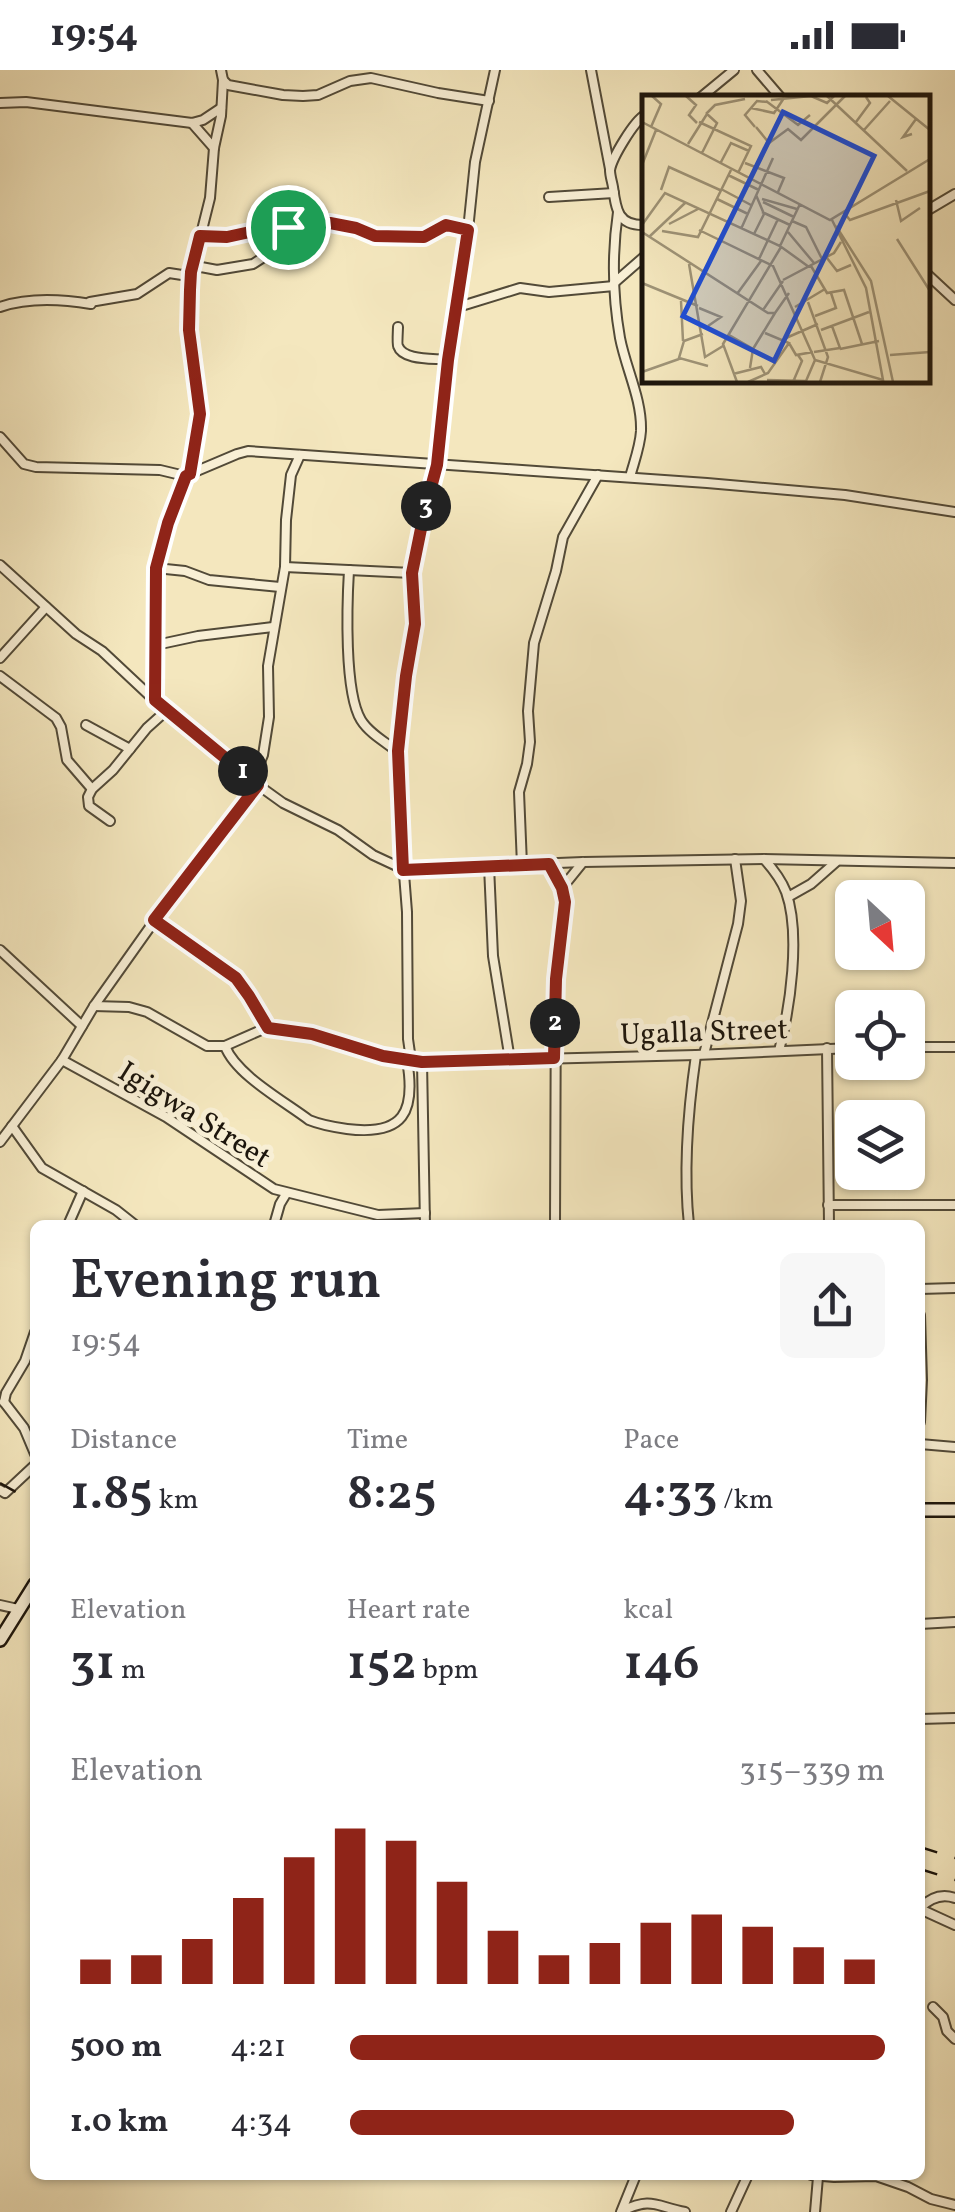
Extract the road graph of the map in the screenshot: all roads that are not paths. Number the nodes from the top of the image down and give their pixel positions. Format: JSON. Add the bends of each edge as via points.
{"nodes":[{"id":1,"x":494,"y":70,"type":"edge"},
{"id":2,"x":591,"y":70,"type":"edge"},
{"id":3,"x":734,"y":70,"type":"edge"},
{"id":4,"x":757,"y":70,"type":"edge"},
{"id":5,"x":222,"y":75,"type":"edge"},
{"id":6,"x":701,"y":95,"type":"edge"},
{"id":7,"x":778,"y":95,"type":"edge"},
{"id":8,"x":489,"y":101,"type":"junction"},
{"id":9,"x":0,"y":102,"type":"edge"},
{"id":10,"x":221,"y":108,"type":"junction"},
{"id":11,"x":642,"y":117,"type":"edge"},
{"id":12,"x":192,"y":124,"type":"junction"},
{"id":13,"x":214,"y":148,"type":"junction"},
{"id":14,"x":610,"y":170,"type":"junction"},
{"id":15,"x":614,"y":192,"type":"junction"},
{"id":16,"x":955,"y":194,"type":"edge"},
{"id":17,"x":549,"y":197,"type":"dead end"},
{"id":18,"x":930,"y":209,"type":"edge"},
{"id":19,"x":618,"y":212,"type":"junction"},
{"id":20,"x":642,"y":225,"type":"edge"},
{"id":21,"x":306,"y":226,"type":"junction"},
{"id":22,"x":468,"y":230,"type":"junction"},
{"id":23,"x":200,"y":236,"type":"junction"},
{"id":24,"x":642,"y":259,"type":"edge"},
{"id":25,"x":191,"y":270,"type":"junction"},
{"id":26,"x":930,"y":278,"type":"edge"},
{"id":27,"x":614,"y":284,"type":"junction"},
{"id":28,"x":955,"y":300,"type":"edge"},
{"id":29,"x":0,"y":306,"type":"edge"},
{"id":30,"x":455,"y":308,"type":"junction"},
{"id":31,"x":398,"y":328,"type":"dead end"},
{"id":32,"x":448,"y":360,"type":"junction"},
{"id":33,"x":0,"y":437,"type":"edge"},
{"id":34,"x":300,"y":455,"type":"junction"},
{"id":35,"x":437,"y":465,"type":"junction"},
{"id":36,"x":188,"y":475,"type":"junction"},
{"id":37,"x":598,"y":475,"type":"junction"},
{"id":38,"x":630,"y":477,"type":"junction"},
{"id":39,"x":955,"y":512,"type":"edge"},
{"id":40,"x":0,"y":565,"type":"edge"},
{"id":41,"x":284,"y":567,"type":"junction"},
{"id":42,"x":156,"y":568,"type":"junction"},
{"id":43,"x":349,"y":570,"type":"junction"},
{"id":44,"x":412,"y":573,"type":"junction"},
{"id":45,"x":280,"y":587,"type":"junction"},
{"id":46,"x":46,"y":607,"type":"junction"},
{"id":47,"x":273,"y":627,"type":"junction"},
{"id":48,"x":156,"y":645,"type":"junction"},
{"id":49,"x":0,"y":658,"type":"edge"},
{"id":50,"x":0,"y":676,"type":"edge"},
{"id":51,"x":155,"y":700,"type":"junction"},
{"id":52,"x":166,"y":711,"type":"junction"},
{"id":53,"x":86,"y":725,"type":"dead end"},
{"id":54,"x":130,"y":749,"type":"junction"},
{"id":55,"x":398,"y":751,"type":"junction"},
{"id":56,"x":256,"y":782,"type":"junction"},
{"id":57,"x":92,"y":789,"type":"junction"},
{"id":58,"x":110,"y":821,"type":"dead end"},
{"id":59,"x":735,"y":859,"type":"junction"},
{"id":60,"x":764,"y":859,"type":"junction"},
{"id":61,"x":837,"y":861,"type":"junction"},
{"id":62,"x":583,"y":862,"type":"junction"},
{"id":63,"x":955,"y":863,"type":"edge"},
{"id":64,"x":522,"y":864,"type":"junction"},
{"id":65,"x":549,"y":864,"type":"junction"},
{"id":66,"x":489,"y":866,"type":"junction"},
{"id":67,"x":403,"y":870,"type":"junction"},
{"id":68,"x":562,"y":888,"type":"junction"},
{"id":69,"x":788,"y":897,"type":"junction"},
{"id":70,"x":154,"y":920,"type":"junction"},
{"id":71,"x":0,"y":950,"type":"edge"},
{"id":72,"x":94,"y":1006,"type":"junction"},
{"id":73,"x":82,"y":1026,"type":"junction"},
{"id":74,"x":268,"y":1028,"type":"junction"},
{"id":75,"x":225,"y":1046,"type":"junction"},
{"id":76,"x":955,"y":1046,"type":"edge"},
{"id":77,"x":925,"y":1047,"type":"edge"},
{"id":78,"x":826,"y":1048,"type":"junction"},
{"id":79,"x":835,"y":1048,"type":"edge"},
{"id":80,"x":779,"y":1050,"type":"junction"},
{"id":81,"x":700,"y":1054,"type":"junction"},
{"id":82,"x":554,"y":1058,"type":"junction"},
{"id":83,"x":62,"y":1060,"type":"junction"},
{"id":84,"x":409,"y":1060,"type":"junction"},
{"id":85,"x":510,"y":1060,"type":"junction"},
{"id":86,"x":422,"y":1062,"type":"junction"},
{"id":87,"x":12,"y":1126,"type":"junction"},
{"id":88,"x":0,"y":1142,"type":"edge"},
{"id":89,"x":82,"y":1191,"type":"junction"},
{"id":90,"x":286,"y":1194,"type":"junction"},
{"id":91,"x":828,"y":1205,"type":"junction"},
{"id":92,"x":955,"y":1205,"type":"edge"},
{"id":93,"x":425,"y":1213,"type":"junction"},
{"id":94,"x":70,"y":1220,"type":"edge"},
{"id":95,"x":129,"y":1220,"type":"edge"},
{"id":96,"x":275,"y":1220,"type":"edge"},
{"id":97,"x":426,"y":1220,"type":"edge"},
{"id":98,"x":555,"y":1220,"type":"edge"},
{"id":99,"x":689,"y":1220,"type":"edge"},
{"id":100,"x":829,"y":1220,"type":"edge"},
{"id":101,"x":955,"y":1288,"type":"edge"},
{"id":102,"x":925,"y":1289,"type":"edge"},
{"id":103,"x":30,"y":1346,"type":"edge"},
{"id":104,"x":2,"y":1401,"type":"edge"},
{"id":105,"x":30,"y":1442,"type":"edge"},
{"id":106,"x":925,"y":1444,"type":"edge"},
{"id":107,"x":955,"y":1447,"type":"edge"},
{"id":108,"x":30,"y":1471,"type":"edge"},
{"id":109,"x":0,"y":1490,"type":"edge"},
{"id":110,"x":925,"y":1510,"type":"edge"},
{"id":111,"x":955,"y":1510,"type":"edge"},
{"id":112,"x":30,"y":1592,"type":"edge"},
{"id":113,"x":0,"y":1605,"type":"edge"},
{"id":114,"x":18,"y":1610,"type":"junction"},
{"id":115,"x":955,"y":1622,"type":"edge"},
{"id":116,"x":925,"y":1624,"type":"edge"},
{"id":117,"x":0,"y":1640,"type":"edge"},
{"id":118,"x":955,"y":1718,"type":"edge"},
{"id":119,"x":925,"y":1719,"type":"edge"},
{"id":120,"x":955,"y":1898,"type":"edge"},
{"id":121,"x":925,"y":1904,"type":"edge"},
{"id":122,"x":925,"y":1910,"type":"edge"},
{"id":123,"x":955,"y":1925,"type":"edge"},
{"id":124,"x":933,"y":2007,"type":"dead end"},
{"id":125,"x":955,"y":2040,"type":"edge"},
{"id":126,"x":634,"y":2180,"type":"edge"},
{"id":127,"x":746,"y":2180,"type":"edge"},
{"id":128,"x":815,"y":2180,"type":"edge"},
{"id":129,"x":888,"y":2180,"type":"edge"},
{"id":130,"x":954,"y":2209,"type":"edge"},
{"id":131,"x":622,"y":2211,"type":"edge"},
{"id":132,"x":685,"y":2212,"type":"edge"},
{"id":133,"x":731,"y":2212,"type":"edge"},
{"id":134,"x":815,"y":2212,"type":"edge"}],
"edges":[{"from":1,"to":8,"type":"street"},
{"from":2,"to":14,"type":"street"},
{"from":3,"to":6,"type":"street"},
{"from":4,"to":7,"type":"street"},
{"from":5,"to":8,"type":"street","via":[[235,88],[303,96],[370,78]]},
{"from":5,"to":10,"type":"street"},
{"from":8,"to":22,"type":"street"},
{"from":9,"to":12,"type":"street"},
{"from":10,"to":12,"type":"street"},
{"from":10,"to":13,"type":"street"},
{"from":11,"to":14,"type":"street"},
{"from":12,"to":13,"type":"street"},
{"from":13,"to":23,"type":"street"},
{"from":14,"to":15,"type":"street"},
{"from":15,"to":17,"type":"street"},
{"from":15,"to":19,"type":"street"},
{"from":16,"to":18,"type":"street"},
{"from":19,"to":20,"type":"street","via":[[626,223]]},
{"from":19,"to":27,"type":"street"},
{"from":21,"to":22,"type":"street","via":[[342,225],[375,236],[424,237],[446,225]]},
{"from":21,"to":23,"type":"street"},
{"from":21,"to":25,"type":"street","via":[[284,250],[253,264]]},
{"from":22,"to":30,"type":"street"},
{"from":23,"to":25,"type":"street"},
{"from":24,"to":27,"type":"street"},
{"from":25,"to":29,"type":"street","via":[[169,274],[137,294],[91,303]]},
{"from":25,"to":36,"type":"street","via":[[189,330],[200,414]]},
{"from":26,"to":28,"type":"street"},
{"from":27,"to":30,"type":"street","via":[[596,290],[520,288]]},
{"from":27,"to":38,"type":"street","via":[[641,429]]},
{"from":30,"to":32,"type":"street"},
{"from":31,"to":32,"type":"street","via":[[402,352]]},
{"from":32,"to":35,"type":"street"},
{"from":33,"to":36,"type":"street","via":[[36,468]]},
{"from":34,"to":35,"type":"street"},
{"from":34,"to":36,"type":"street","via":[[248,451]]},
{"from":34,"to":41,"type":"street","via":[[288,496]]},
{"from":35,"to":37,"type":"street"},
{"from":35,"to":44,"type":"street"},
{"from":36,"to":42,"type":"street"},
{"from":37,"to":38,"type":"street"},
{"from":37,"to":64,"type":"street","via":[[563,537],[534,642],[530,742],[519,792]]},
{"from":38,"to":39,"type":"street","via":[[845,495]]},
{"from":40,"to":46,"type":"street"},
{"from":41,"to":43,"type":"street"},
{"from":41,"to":45,"type":"street"},
{"from":42,"to":45,"type":"street"},
{"from":42,"to":48,"type":"street"},
{"from":43,"to":44,"type":"street"},
{"from":43,"to":55,"type":"street","via":[[357,711],[363,724]]},
{"from":44,"to":55,"type":"street","via":[[415,624]]},
{"from":45,"to":47,"type":"street"},
{"from":46,"to":49,"type":"street"},
{"from":46,"to":51,"type":"street"},
{"from":47,"to":48,"type":"street"},
{"from":47,"to":56,"type":"street","via":[[269,716]]},
{"from":48,"to":51,"type":"street"},
{"from":50,"to":57,"type":"street","via":[[56,718],[68,760]]},
{"from":51,"to":52,"type":"street"},
{"from":52,"to":54,"type":"street"},
{"from":52,"to":56,"type":"street"},
{"from":53,"to":54,"type":"street"},
{"from":54,"to":57,"type":"street"},
{"from":55,"to":67,"type":"street"},
{"from":56,"to":67,"type":"street"},
{"from":56,"to":70,"type":"street"},
{"from":57,"to":58,"type":"street","via":[[89,806]]},
{"from":59,"to":60,"type":"street"},
{"from":59,"to":62,"type":"street"},
{"from":59,"to":81,"type":"street","via":[[738,924]]},
{"from":60,"to":61,"type":"street"},
{"from":60,"to":69,"type":"street"},
{"from":61,"to":63,"type":"street"},
{"from":61,"to":69,"type":"street"},
{"from":62,"to":65,"type":"street"},
{"from":62,"to":68,"type":"street"},
{"from":64,"to":65,"type":"street"},
{"from":64,"to":66,"type":"street"},
{"from":65,"to":68,"type":"street"},
{"from":66,"to":67,"type":"street"},
{"from":66,"to":85,"type":"street","via":[[496,982]]},
{"from":67,"to":84,"type":"street"},
{"from":68,"to":82,"type":"street"},
{"from":69,"to":80,"type":"street","via":[[791,1000]]},
{"from":70,"to":72,"type":"street"},
{"from":70,"to":74,"type":"street","via":[[236,978]]},
{"from":71,"to":73,"type":"street"},
{"from":72,"to":73,"type":"street"},
{"from":72,"to":75,"type":"street","via":[[146,1012],[207,1046]]},
{"from":73,"to":83,"type":"street"},
{"from":74,"to":75,"type":"street"},
{"from":74,"to":84,"type":"street","name":"Ugalla Street"},
{"from":75,"to":84,"type":"street","via":[[238,1066],[308,1120],[367,1131],[386,1128],[407,1109]]},
{"from":76,"to":77,"type":"street"},
{"from":78,"to":79,"type":"street","name":"Ugalla Street"},
{"from":78,"to":80,"type":"street","name":"Ugalla Street"},
{"from":78,"to":91,"type":"street"},
{"from":80,"to":81,"type":"street","name":"Ugalla Street"},
{"from":81,"to":82,"type":"street","name":"Ugalla Street"},
{"from":81,"to":99,"type":"street","via":[[688,1118]]},
{"from":82,"to":85,"type":"street","name":"Ugalla Street"},
{"from":82,"to":98,"type":"street"},
{"from":83,"to":87,"type":"street"},
{"from":83,"to":90,"type":"street","name":"Igigwa Street"},
{"from":84,"to":86,"type":"street","name":"Ugalla Street"},
{"from":85,"to":86,"type":"street","name":"Ugalla Street"},
{"from":86,"to":93,"type":"street"},
{"from":87,"to":88,"type":"street"},
{"from":87,"to":89,"type":"street","via":[[42,1168]]},
{"from":89,"to":94,"type":"street"},
{"from":89,"to":95,"type":"street"},
{"from":90,"to":93,"type":"street","name":"Igigwa Street","via":[[378,1215]]},
{"from":90,"to":96,"type":"street"},
{"from":91,"to":92,"type":"street"},
{"from":91,"to":100,"type":"street"},
{"from":93,"to":97,"type":"street"},
{"from":101,"to":102,"type":"street"},
{"from":103,"to":104,"type":"street"},
{"from":104,"to":105,"type":"street"},
{"from":106,"to":107,"type":"street"},
{"from":108,"to":109,"type":"street","via":[[6,1493]]},
{"from":110,"to":111,"type":"main road"},
{"from":112,"to":114,"type":"main road"},
{"from":113,"to":114,"type":"street"},
{"from":114,"to":117,"type":"main road"},
{"from":115,"to":116,"type":"street"},
{"from":118,"to":119,"type":"street"},
{"from":120,"to":121,"type":"street"},
{"from":122,"to":123,"type":"street"},
{"from":124,"to":125,"type":"street"},
{"from":126,"to":131,"type":"street"},
{"from":127,"to":133,"type":"street"},
{"from":128,"to":134,"type":"street"},
{"from":129,"to":130,"type":"street"},
{"from":131,"to":132,"type":"street","via":[[648,2202]]}]}
